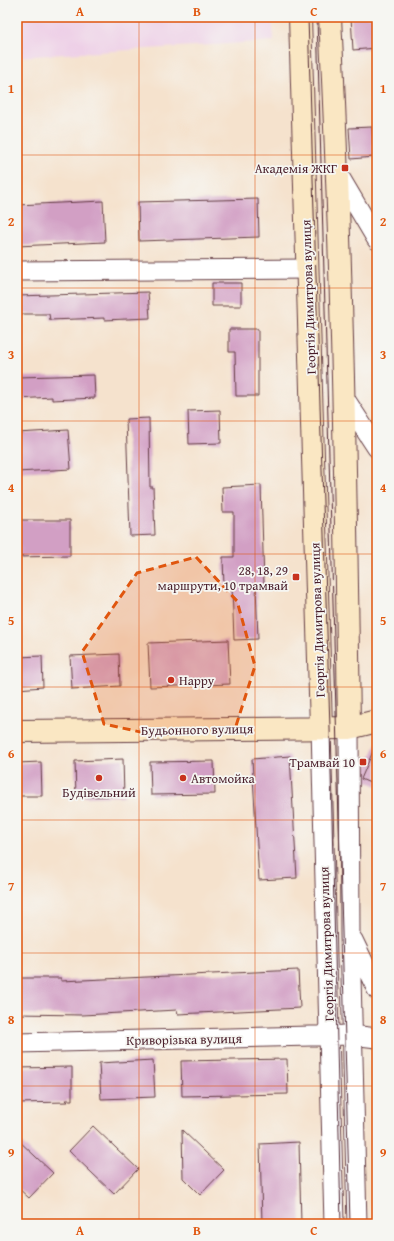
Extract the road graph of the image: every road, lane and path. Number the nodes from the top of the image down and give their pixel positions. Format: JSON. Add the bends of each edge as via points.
{"nodes":[{"id":1,"x":300,"y":17,"type":"edge"},
{"id":2,"x":330,"y":17,"type":"edge"},
{"id":3,"x":338,"y":174,"type":"junction"},
{"id":4,"x":377,"y":240,"type":"edge"},
{"id":5,"x":307,"y":269,"type":"junction"},
{"id":6,"x":17,"y":271,"type":"edge"},
{"id":7,"x":345,"y":399,"type":"junction"},
{"id":8,"x":377,"y":448,"type":"edge"},
{"id":9,"x":377,"y":721,"type":"edge"},
{"id":10,"x":321,"y":728,"type":"junction"},
{"id":11,"x":349,"y":728,"type":"junction"},
{"id":12,"x":17,"y":731,"type":"edge"},
{"id":13,"x":350,"y":934,"type":"junction"},
{"id":14,"x":377,"y":990,"type":"edge"},
{"id":15,"x":352,"y":1035,"type":"junction"},
{"id":16,"x":329,"y":1036,"type":"junction"},
{"id":17,"x":377,"y":1038,"type":"edge"},
{"id":18,"x":17,"y":1043,"type":"edge"},
{"id":19,"x":334,"y":1224,"type":"edge"},
{"id":20,"x":357,"y":1224,"type":"edge"}],
"edges":[{"from":1,"to":5,"type":"street","name":"Георгія Димитрова вулиця"},
{"from":2,"to":3,"type":"street","name":"Георгія Димитрова вулиця"},
{"from":3,"to":4,"type":"street"},
{"from":3,"to":7,"type":"street","name":"Георгія Димитрова вулиця"},
{"from":5,"to":6,"type":"street"},
{"from":5,"to":10,"type":"street","name":"Георгія Димитрова вулиця"},
{"from":7,"to":8,"type":"street"},
{"from":7,"to":11,"type":"street","name":"Георгія Димитрова вулиця"},
{"from":9,"to":11,"type":"street","name":"Будьонного вулиця"},
{"from":10,"to":11,"type":"street","name":"Будьонного вулиця"},
{"from":10,"to":12,"type":"street","name":"Будьонного вулиця"},
{"from":10,"to":16,"type":"street","name":"Георгія Димитрова вулиця"},
{"from":11,"to":13,"type":"street","name":"Георгія Димитрова вулиця"},
{"from":13,"to":14,"type":"street","name":"Георгія Димитрова вулиця"},
{"from":13,"to":15,"type":"street","name":"Георгія Димитрова вулиця"},
{"from":15,"to":16,"type":"street","name":"Криворізька вулиця"},
{"from":15,"to":17,"type":"street"},
{"from":15,"to":20,"type":"street","name":"Георгія Димитрова вулиця"},
{"from":16,"to":18,"type":"street","name":"Криворізька вулиця"},
{"from":16,"to":19,"type":"street","name":"Георгія Димитрова вулиця"}]}
